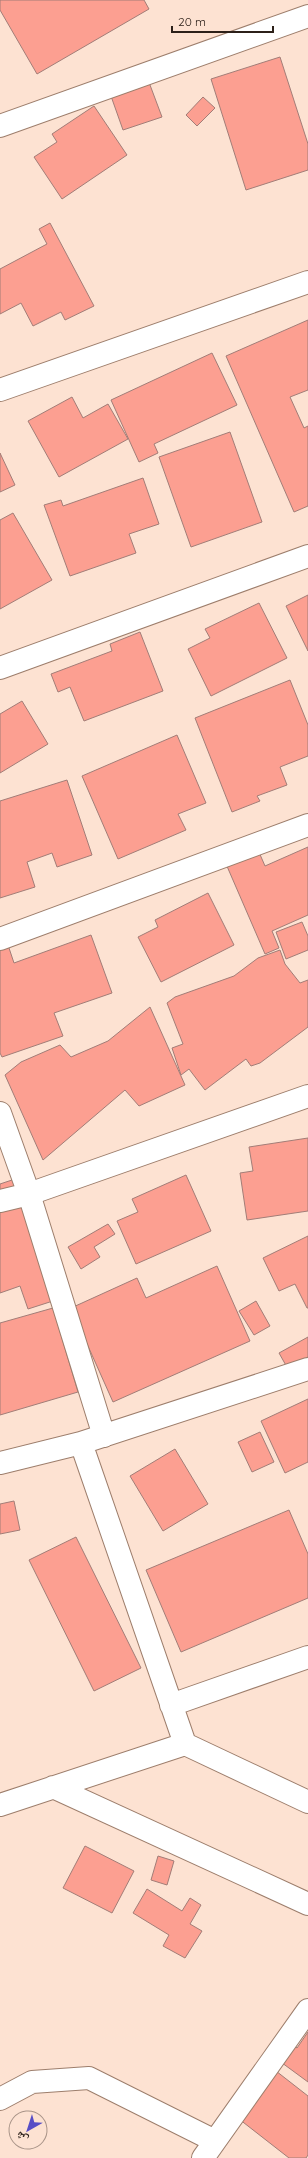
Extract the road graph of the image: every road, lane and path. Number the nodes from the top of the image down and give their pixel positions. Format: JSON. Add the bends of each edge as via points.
{"nodes":[{"id":1,"x":308,"y":16,"type":"edge"},
{"id":2,"x":0,"y":126,"type":"edge"},
{"id":3,"x":308,"y":282,"type":"edge"},
{"id":4,"x":0,"y":390,"type":"edge"},
{"id":5,"x":308,"y":556,"type":"edge"},
{"id":6,"x":0,"y":668,"type":"edge"},
{"id":7,"x":308,"y":825,"type":"edge"},
{"id":8,"x":0,"y":939,"type":"edge"},
{"id":9,"x":308,"y":1096,"type":"edge"},
{"id":10,"x":0,"y":1113,"type":"edge"},
{"id":11,"x":29,"y":1194,"type":"junction"},
{"id":12,"x":0,"y":1200,"type":"edge"},
{"id":13,"x":308,"y":1369,"type":"edge"},
{"id":14,"x":104,"y":1436,"type":"junction"},
{"id":15,"x":81,"y":1443,"type":"junction"},
{"id":16,"x":0,"y":1463,"type":"edge"},
{"id":17,"x":308,"y":1657,"type":"edge"},
{"id":18,"x":171,"y":1704,"type":"junction"},
{"id":19,"x":185,"y":1744,"type":"junction"},
{"id":20,"x":53,"y":1787,"type":"junction"},
{"id":21,"x":308,"y":1802,"type":"edge"},
{"id":22,"x":0,"y":1804,"type":"edge"},
{"id":23,"x":308,"y":1904,"type":"edge"},
{"id":24,"x":308,"y":2010,"type":"edge"},
{"id":25,"x":0,"y":2099,"type":"edge"},
{"id":26,"x":209,"y":2149,"type":"edge"}],
"edges":[{"from":1,"to":2,"type":"street"},
{"from":3,"to":4,"type":"street"},
{"from":5,"to":6,"type":"street"},
{"from":7,"to":8,"type":"street"},
{"from":9,"to":11,"type":"street"},
{"from":10,"to":11,"type":"street"},
{"from":11,"to":12,"type":"street"},
{"from":11,"to":14,"type":"street"},
{"from":13,"to":14,"type":"street"},
{"from":14,"to":15,"type":"street"},
{"from":15,"to":16,"type":"street"},
{"from":15,"to":18,"type":"street"},
{"from":17,"to":18,"type":"street"},
{"from":18,"to":19,"type":"street"},
{"from":19,"to":20,"type":"street"},
{"from":19,"to":21,"type":"street"},
{"from":20,"to":22,"type":"street"},
{"from":20,"to":23,"type":"street"},
{"from":24,"to":26,"type":"street"},
{"from":25,"to":26,"type":"street","via":[[32,2082],[89,2078]]}]}
